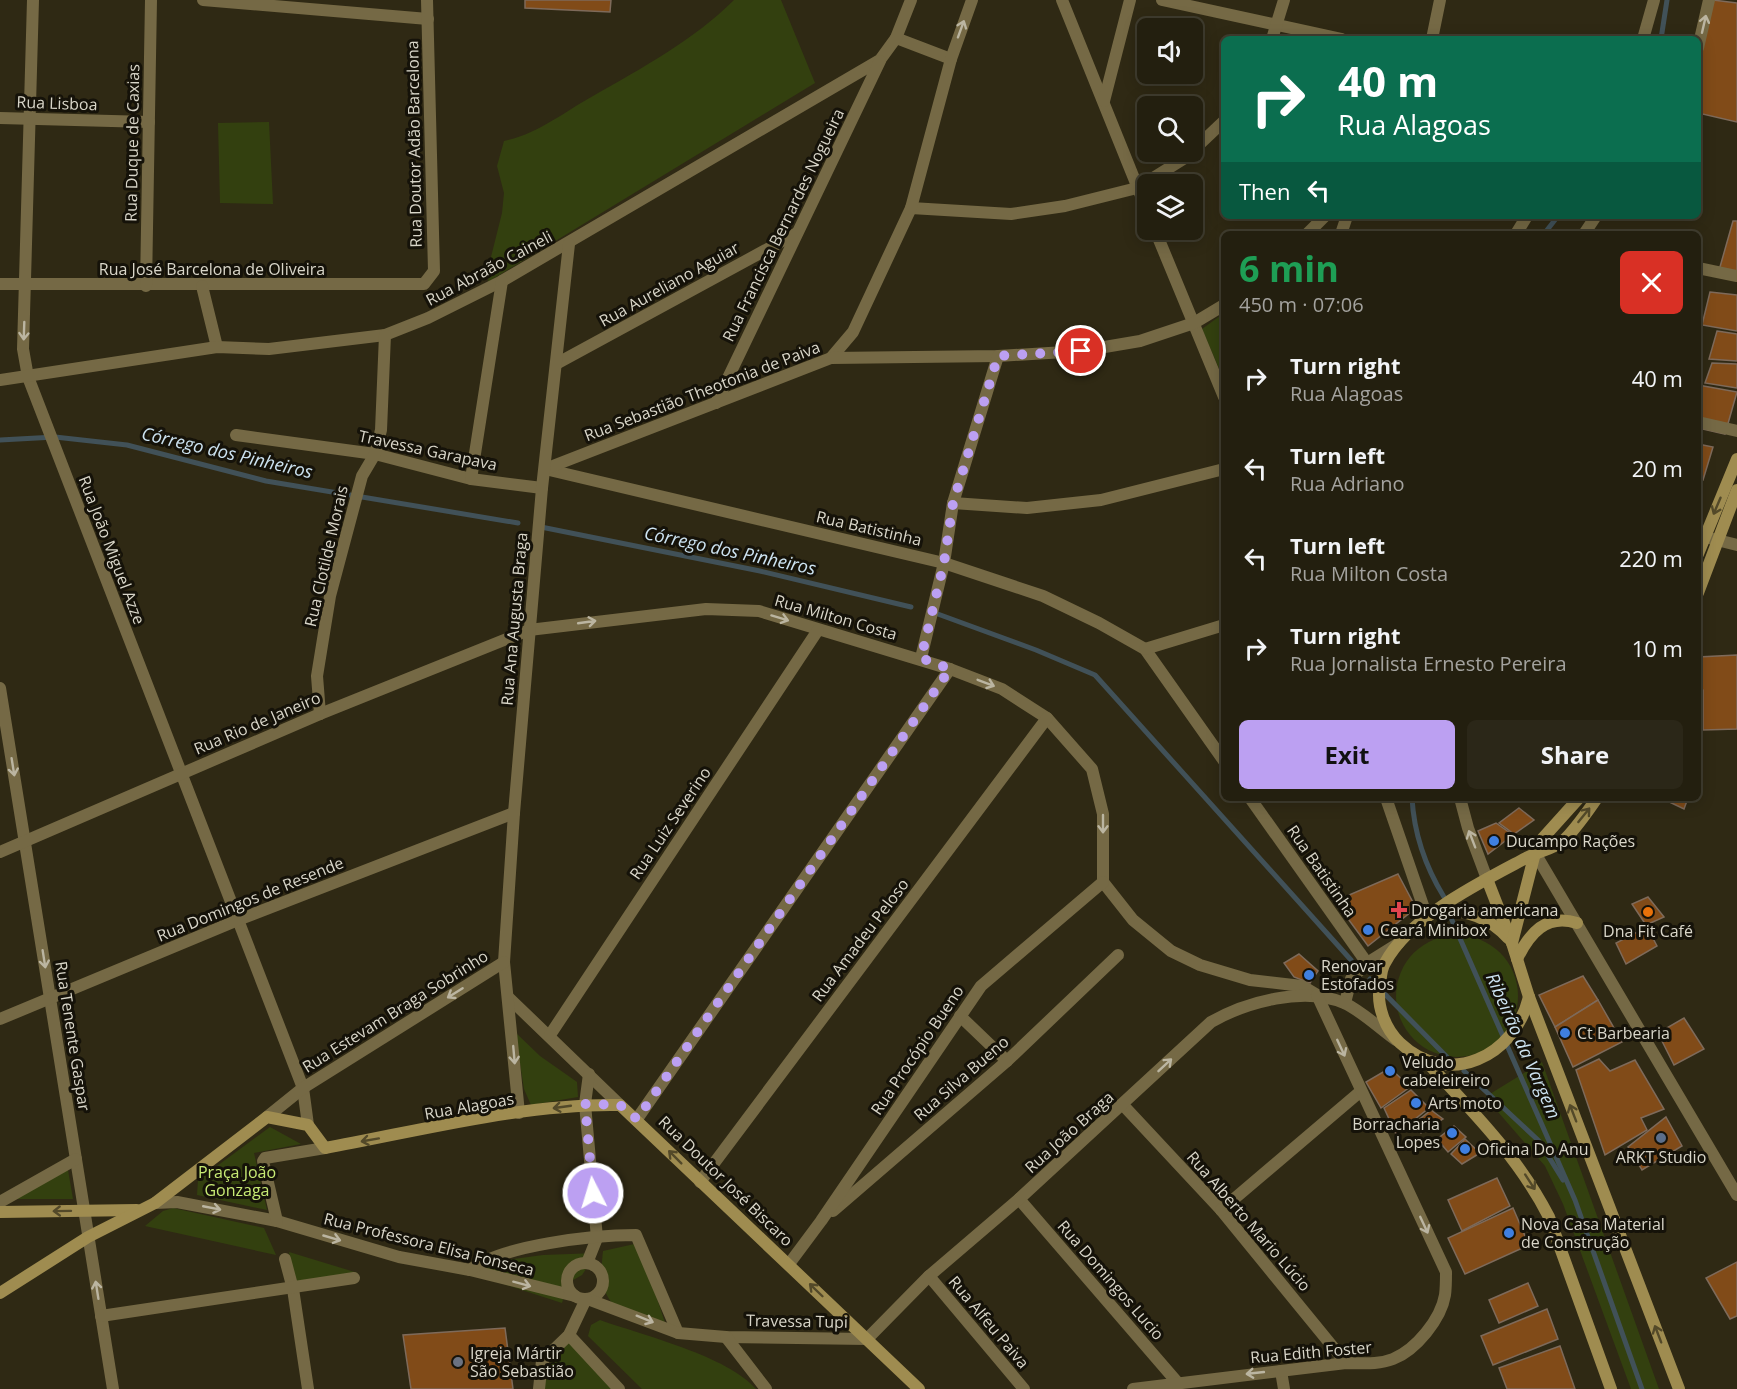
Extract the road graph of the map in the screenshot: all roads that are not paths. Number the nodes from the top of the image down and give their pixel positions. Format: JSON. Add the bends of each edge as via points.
{"nodes":[{"id":1,"x":33,"y":0,"type":"edge"},
{"id":2,"x":151,"y":0,"type":"edge"},
{"id":3,"x":203,"y":0,"type":"edge"},
{"id":4,"x":427,"y":0,"type":"edge"},
{"id":5,"x":911,"y":0,"type":"edge"},
{"id":6,"x":972,"y":0,"type":"edge"},
{"id":7,"x":1062,"y":0,"type":"edge"},
{"id":8,"x":1130,"y":0,"type":"edge"},
{"id":9,"x":1162,"y":0,"type":"edge"},
{"id":10,"x":1284,"y":0,"type":"edge"},
{"id":11,"x":1440,"y":0,"type":"edge"},
{"id":12,"x":1654,"y":0,"type":"edge"},
{"id":13,"x":1709,"y":0,"type":"edge"},
{"id":14,"x":428,"y":19,"type":"junction"},
{"id":15,"x":1279,"y":25,"type":"junction"},
{"id":16,"x":1274,"y":36,"type":"edge"},
{"id":17,"x":1328,"y":36,"type":"edge"},
{"id":18,"x":1433,"y":36,"type":"edge"},
{"id":19,"x":1644,"y":36,"type":"edge"},
{"id":20,"x":1701,"y":36,"type":"edge"},
{"id":21,"x":896,"y":38,"type":"junction"},
{"id":22,"x":951,"y":59,"type":"junction"},
{"id":23,"x":880,"y":60,"type":"junction"},
{"id":24,"x":1104,"y":101,"type":"junction"},
{"id":25,"x":0,"y":118,"type":"edge"},
{"id":26,"x":30,"y":118,"type":"junction"},
{"id":27,"x":149,"y":122,"type":"junction"},
{"id":28,"x":1221,"y":124,"type":"edge"},
{"id":29,"x":1159,"y":174,"type":"edge"},
{"id":30,"x":1137,"y":188,"type":"joint"},
{"id":31,"x":911,"y":208,"type":"junction"},
{"id":32,"x":1322,"y":219,"type":"edge"},
{"id":33,"x":1310,"y":231,"type":"edge"},
{"id":34,"x":798,"y":232,"type":"junction"},
{"id":35,"x":1159,"y":240,"type":"edge"},
{"id":36,"x":569,"y":244,"type":"junction"},
{"id":37,"x":1701,"y":269,"type":"edge"},
{"id":38,"x":1737,"y":276,"type":"edge"},
{"id":39,"x":502,"y":281,"type":"junction"},
{"id":40,"x":0,"y":284,"type":"edge"},
{"id":41,"x":25,"y":284,"type":"junction"},
{"id":42,"x":424,"y":284,"type":"joint"},
{"id":43,"x":146,"y":286,"type":"junction"},
{"id":44,"x":202,"y":286,"type":"junction"},
{"id":45,"x":1221,"y":307,"type":"edge"},
{"id":46,"x":1194,"y":323,"type":"junction"},
{"id":47,"x":385,"y":334,"type":"junction"},
{"id":48,"x":217,"y":346,"type":"junction"},
{"id":49,"x":998,"y":356,"type":"junction"},
{"id":50,"x":831,"y":358,"type":"junction"},
{"id":51,"x":556,"y":364,"type":"junction"},
{"id":52,"x":28,"y":377,"type":"junction"},
{"id":53,"x":0,"y":380,"type":"edge"},
{"id":54,"x":1221,"y":390,"type":"edge"},
{"id":55,"x":716,"y":404,"type":"junction"},
{"id":56,"x":1701,"y":423,"type":"edge"},
{"id":57,"x":1737,"y":431,"type":"edge"},
{"id":58,"x":236,"y":435,"type":"dead end"},
{"id":59,"x":373,"y":457,"type":"junction"},
{"id":60,"x":1737,"y":459,"type":"edge"},
{"id":61,"x":545,"y":469,"type":"junction"},
{"id":62,"x":1221,"y":470,"type":"edge"},
{"id":63,"x":471,"y":479,"type":"junction"},
{"id":64,"x":542,"y":488,"type":"junction"},
{"id":65,"x":1737,"y":490,"type":"edge"},
{"id":66,"x":953,"y":503,"type":"junction"},
{"id":67,"x":1704,"y":537,"type":"junction"},
{"id":68,"x":1718,"y":541,"type":"junction"},
{"id":69,"x":1737,"y":545,"type":"edge"},
{"id":70,"x":1701,"y":546,"type":"edge"},
{"id":71,"x":944,"y":563,"type":"junction"},
{"id":72,"x":1701,"y":586,"type":"edge"},
{"id":73,"x":1221,"y":626,"type":"edge"},
{"id":74,"x":529,"y":630,"type":"junction"},
{"id":75,"x":818,"y":630,"type":"junction"},
{"id":76,"x":1145,"y":649,"type":"junction"},
{"id":77,"x":921,"y":658,"type":"junction"},
{"id":78,"x":950,"y":669,"type":"junction"},
{"id":79,"x":0,"y":688,"type":"edge"},
{"id":80,"x":320,"y":714,"type":"junction"},
{"id":81,"x":1047,"y":718,"type":"junction"},
{"id":82,"x":1221,"y":757,"type":"edge"},
{"id":83,"x":181,"y":774,"type":"junction"},
{"id":84,"x":1252,"y":801,"type":"edge"},
{"id":85,"x":1387,"y":801,"type":"edge"},
{"id":86,"x":1461,"y":801,"type":"edge"},
{"id":87,"x":1576,"y":801,"type":"edge"},
{"id":88,"x":1595,"y":801,"type":"edge"},
{"id":89,"x":514,"y":813,"type":"junction"},
{"id":90,"x":25,"y":841,"type":"junction"},
{"id":91,"x":0,"y":852,"type":"edge"},
{"id":92,"x":1535,"y":853,"type":"junction"},
{"id":93,"x":1487,"y":879,"type":"junction"},
{"id":94,"x":1103,"y":882,"type":"junction"},
{"id":95,"x":1439,"y":910,"type":"junction"},
{"id":96,"x":238,"y":920,"type":"junction"},
{"id":97,"x":1422,"y":920,"type":"junction"},
{"id":98,"x":1577,"y":923,"type":"junction"},
{"id":99,"x":1399,"y":943,"type":"junction"},
{"id":100,"x":1512,"y":943,"type":"junction"},
{"id":101,"x":1118,"y":955,"type":"dead end"},
{"id":102,"x":1517,"y":959,"type":"junction"},
{"id":103,"x":504,"y":962,"type":"junction"},
{"id":104,"x":1367,"y":963,"type":"junction"},
{"id":105,"x":1317,"y":995,"type":"junction"},
{"id":106,"x":1529,"y":997,"type":"junction"},
{"id":107,"x":50,"y":998,"type":"junction"},
{"id":108,"x":509,"y":998,"type":"junction"},
{"id":109,"x":1345,"y":1003,"type":"junction"},
{"id":110,"x":960,"y":1016,"type":"junction"},
{"id":111,"x":0,"y":1018,"type":"edge"},
{"id":112,"x":1328,"y":1019,"type":"junction"},
{"id":113,"x":550,"y":1035,"type":"junction"},
{"id":114,"x":1400,"y":1043,"type":"junction"},
{"id":115,"x":1424,"y":1058,"type":"junction"},
{"id":116,"x":1007,"y":1061,"type":"junction"},
{"id":117,"x":589,"y":1074,"type":"junction"},
{"id":118,"x":303,"y":1088,"type":"junction"},
{"id":119,"x":1361,"y":1091,"type":"junction"},
{"id":120,"x":585,"y":1104,"type":"junction"},
{"id":121,"x":620,"y":1105,"type":"junction"},
{"id":122,"x":1123,"y":1105,"type":"junction"},
{"id":123,"x":519,"y":1113,"type":"junction"},
{"id":124,"x":267,"y":1117,"type":"junction"},
{"id":125,"x":637,"y":1119,"type":"junction"},
{"id":126,"x":308,"y":1125,"type":"junction"},
{"id":127,"x":325,"y":1148,"type":"junction"},
{"id":128,"x":76,"y":1159,"type":"junction"},
{"id":129,"x":700,"y":1182,"type":"junction"},
{"id":130,"x":1737,"y":1195,"type":"edge"},
{"id":131,"x":1019,"y":1199,"type":"junction"},
{"id":132,"x":0,"y":1202,"type":"edge"},
{"id":133,"x":154,"y":1203,"type":"junction"},
{"id":134,"x":141,"y":1209,"type":"junction"},
{"id":135,"x":1221,"y":1210,"type":"junction"},
{"id":136,"x":84,"y":1211,"type":"junction"},
{"id":137,"x":0,"y":1212,"type":"edge"},
{"id":138,"x":276,"y":1221,"type":"junction"},
{"id":139,"x":821,"y":1221,"type":"junction"},
{"id":140,"x":88,"y":1237,"type":"junction"},
{"id":141,"x":597,"y":1238,"type":"junction"},
{"id":142,"x":285,"y":1259,"type":"dead end"},
{"id":143,"x":587,"y":1263,"type":"junction"},
{"id":144,"x":789,"y":1264,"type":"junction"},
{"id":145,"x":470,"y":1270,"type":"junction"},
{"id":146,"x":928,"y":1276,"type":"junction"},
{"id":147,"x":354,"y":1278,"type":"dead end"},
{"id":148,"x":293,"y":1289,"type":"junction"},
{"id":149,"x":0,"y":1293,"type":"edge"},
{"id":150,"x":584,"y":1298,"type":"junction"},
{"id":151,"x":101,"y":1317,"type":"junction"},
{"id":152,"x":678,"y":1333,"type":"junction"},
{"id":153,"x":569,"y":1335,"type":"junction"},
{"id":154,"x":726,"y":1337,"type":"junction"},
{"id":155,"x":867,"y":1339,"type":"junction"},
{"id":156,"x":1346,"y":1362,"type":"junction"},
{"id":157,"x":1281,"y":1371,"type":"junction"},
{"id":158,"x":1177,"y":1382,"type":"junction"},
{"id":159,"x":113,"y":1389,"type":"edge"},
{"id":160,"x":308,"y":1389,"type":"edge"},
{"id":161,"x":539,"y":1389,"type":"edge"},
{"id":162,"x":619,"y":1389,"type":"edge"},
{"id":163,"x":766,"y":1389,"type":"edge"},
{"id":164,"x":919,"y":1389,"type":"edge"},
{"id":165,"x":1024,"y":1389,"type":"edge"},
{"id":166,"x":1133,"y":1389,"type":"edge"},
{"id":167,"x":1284,"y":1389,"type":"edge"},
{"id":168,"x":1611,"y":1389,"type":"edge"},
{"id":169,"x":1679,"y":1389,"type":"edge"}],
"edges":[{"from":1,"to":26,"type":"street","name":"Rua João Miguel Azze"},
{"from":2,"to":27,"type":"street","name":"Rua Duque de Caxias"},
{"from":3,"to":14,"type":"street"},
{"from":4,"to":14,"type":"street","name":"Rua Doutor Adão Barcelona"},
{"from":5,"to":21,"type":"street","name":"Rua Abraão Caineli"},
{"from":22,"to":6,"type":"street","one_way":true},
{"from":7,"to":24,"type":"street"},
{"from":8,"to":24,"type":"street"},
{"from":9,"to":15,"type":"street"},
{"from":10,"to":15,"type":"street"},
{"from":11,"to":18,"type":"street"},
{"from":12,"to":19,"type":"street"},
{"from":20,"to":13,"type":"street","one_way":true},
{"from":14,"to":42,"type":"street","name":"Rua Doutor Adão Barcelona","via":[[434,271]]},
{"from":15,"to":16,"type":"street"},
{"from":15,"to":17,"type":"street"},
{"from":21,"to":22,"type":"street"},
{"from":21,"to":23,"type":"street","name":"Rua Abraão Caineli"},
{"from":22,"to":31,"type":"street"},
{"from":23,"to":34,"type":"street","name":"Rua Francisca Bernardes Nogueira"},
{"from":23,"to":36,"type":"street","name":"Rua Abraão Caineli"},
{"from":24,"to":30,"type":"street"},
{"from":25,"to":26,"type":"street","name":"Rua Lisboa"},
{"from":26,"to":27,"type":"street","name":"Rua Lisboa"},
{"from":26,"to":41,"type":"street","name":"Rua João Miguel Azze"},
{"from":27,"to":43,"type":"street","name":"Rua Duque de Caxias"},
{"from":28,"to":29,"type":"street","via":[[1185,158]]},
{"from":30,"to":31,"type":"street","via":[[1065,206],[1011,214]]},
{"from":31,"to":50,"type":"street","via":[[853,332]]},
{"from":32,"to":33,"type":"street"},
{"from":34,"to":51,"type":"street","name":"Rua Aureliano Aguiar"},
{"from":34,"to":55,"type":"street","name":"Rua Francisca Bernardes Nogueira"},
{"from":35,"to":46,"type":"street"},
{"from":36,"to":39,"type":"street","name":"Rua Abraão Caineli"},
{"from":36,"to":51,"type":"street","name":"Rua Ana Augusta Braga"},
{"from":37,"to":38,"type":"street"},
{"from":39,"to":47,"type":"street","name":"Rua Abraão Caineli","via":[[428,318]]},
{"from":39,"to":63,"type":"street"},
{"from":40,"to":41,"type":"street","name":"Rua José Barcelona de Oliveira"},
{"from":41,"to":43,"type":"street","name":"Rua José Barcelona de Oliveira"},
{"from":41,"to":52,"type":"street","name":"Rua João Miguel Azze","one_way":true,"via":[[23,349]]},
{"from":42,"to":44,"type":"street","name":"Rua José Barcelona de Oliveira"},
{"from":43,"to":44,"type":"street","name":"Rua José Barcelona de Oliveira"},
{"from":44,"to":48,"type":"street"},
{"from":45,"to":46,"type":"street","name":"Rua Sebastião Theotonia de Paiva"},
{"from":46,"to":49,"type":"street","name":"Rua Sebastião Theotonia de Paiva","via":[[1140,341],[1081,351]]},
{"from":46,"to":54,"type":"street"},
{"from":47,"to":48,"type":"street","name":"Rua Abraão Caineli","via":[[269,349]]},
{"from":47,"to":59,"type":"street","name":"Rua Clotilde Morais","via":[[381,430]]},
{"from":48,"to":52,"type":"street","name":"Rua Abraão Caineli"},
{"from":49,"to":50,"type":"street","name":"Rua Sebastião Theotonia de Paiva"},
{"from":49,"to":66,"type":"street"},
{"from":50,"to":55,"type":"street","name":"Rua Sebastião Theotonia de Paiva"},
{"from":51,"to":61,"type":"street","name":"Rua Ana Augusta Braga"},
{"from":52,"to":53,"type":"street","name":"Rua Abraão Caineli"},
{"from":52,"to":83,"type":"street","name":"Rua João Miguel Azze"},
{"from":55,"to":61,"type":"street","name":"Rua Sebastião Theotonia de Paiva"},
{"from":56,"to":57,"type":"street"},
{"from":58,"to":59,"type":"street","name":"Travessa Garapava"},
{"from":59,"to":63,"type":"street","name":"Travessa Garapava"},
{"from":59,"to":80,"type":"street","name":"Rua Clotilde Morais","via":[[362,476],[330,596],[317,676]]},
{"from":60,"to":67,"type":"main road","one_way":true},
{"from":61,"to":64,"type":"street","name":"Rua Ana Augusta Braga"},
{"from":61,"to":71,"type":"street","name":"Rua Batistinha"},
{"from":62,"to":66,"type":"street","via":[[1101,500],[1027,508]]},
{"from":63,"to":64,"type":"street","name":"Travessa Garapava"},
{"from":64,"to":74,"type":"street","name":"Rua Ana Augusta Braga"},
{"from":65,"to":68,"type":"main road"},
{"from":66,"to":71,"type":"street"},
{"from":67,"to":68,"type":"street"},
{"from":67,"to":70,"type":"main road"},
{"from":68,"to":69,"type":"street"},
{"from":68,"to":72,"type":"main road"},
{"from":71,"to":76,"type":"street","name":"Rua Batistinha","via":[[1043,597]]},
{"from":71,"to":77,"type":"street"},
{"from":73,"to":76,"type":"street"},
{"from":74,"to":75,"type":"street","name":"Rua Milton Costa","one_way":true,"via":[[706,609],[759,611]]},
{"from":74,"to":80,"type":"street","name":"Rua Rio de Janeiro"},
{"from":74,"to":89,"type":"street","name":"Rua Ana Augusta Braga"},
{"from":75,"to":77,"type":"street","name":"Rua Milton Costa"},
{"from":75,"to":113,"type":"street","name":"Rua Luiz Severino"},
{"from":76,"to":82,"type":"street","name":"Rua Batistinha"},
{"from":77,"to":78,"type":"street","name":"Rua Milton Costa"},
{"from":78,"to":81,"type":"street","name":"Rua Milton Costa","one_way":true,"via":[[1002,689]]},
{"from":78,"to":125,"type":"street"},
{"from":79,"to":90,"type":"street","name":"Rua Tenente Gaspar","one_way":true},
{"from":80,"to":83,"type":"street","name":"Rua Rio de Janeiro"},
{"from":81,"to":94,"type":"street","name":"Rua Milton Costa","one_way":true,"via":[[1092,769],[1103,814]]},
{"from":81,"to":129,"type":"street","name":"Rua Amadeu Peloso"},
{"from":83,"to":90,"type":"street","name":"Rua Rio de Janeiro"},
{"from":83,"to":96,"type":"street","name":"Rua João Miguel Azze"},
{"from":84,"to":104,"type":"street","name":"Rua Batistinha"},
{"from":85,"to":97,"type":"street"},
{"from":93,"to":86,"type":"street","one_way":true},
{"from":87,"to":92,"type":"main road","via":[[1543,838]]},
{"from":92,"to":88,"type":"main road","one_way":true,"via":[[1562,842]]},
{"from":89,"to":96,"type":"street","name":"Rua Domingos de Resende"},
{"from":89,"to":103,"type":"street","name":"Rua Ana Augusta Braga"},
{"from":90,"to":91,"type":"street","name":"Rua Rio de Janeiro"},
{"from":90,"to":107,"type":"street","name":"Rua Tenente Gaspar","one_way":true},
{"from":92,"to":93,"type":"main road"},
{"from":92,"to":98,"type":"street"},
{"from":92,"to":100,"type":"main road"},
{"from":93,"to":95,"type":"main road"},
{"from":93,"to":100,"type":"main road"},
{"from":94,"to":105,"type":"street","via":[[1133,920],[1171,951],[1200,965],[1250,980],[1302,986]]},
{"from":94,"to":110,"type":"street","name":"Rua Procópio Bueno","via":[[981,986]]},
{"from":95,"to":97,"type":"main road"},
{"from":95,"to":100,"type":"main road","via":[[1482,917]]},
{"from":96,"to":107,"type":"street","name":"Rua Domingos de Resende"},
{"from":96,"to":118,"type":"street","name":"Rua João Miguel Azze"},
{"from":97,"to":99,"type":"main road"},
{"from":98,"to":102,"type":"main road","via":[[1557,920],[1540,926]]},
{"from":98,"to":130,"type":"street"},
{"from":99,"to":104,"type":"street"},
{"from":99,"to":114,"type":"main road","via":[[1384,964],[1378,993],[1384,1020]]},
{"from":100,"to":102,"type":"main road"},
{"from":101,"to":116,"type":"street","name":"Rua Silva Bueno"},
{"from":102,"to":106,"type":"main road"},
{"from":103,"to":108,"type":"street","name":"Rua Ana Augusta Braga"},
{"from":103,"to":118,"type":"street","name":"Rua Estevam Braga Sobrinho","one_way":true},
{"from":104,"to":109,"type":"street","via":[[1351,979]]},
{"from":105,"to":109,"type":"street"},
{"from":105,"to":112,"type":"street","name":"Rua Edith Foster"},
{"from":122,"to":105,"type":"street","name":"Rua João Braga","one_way":true,"via":[[1224,1014],[1276,999]]},
{"from":106,"to":115,"type":"main road","via":[[1518,1027],[1496,1051],[1467,1063]]},
{"from":169,"to":106,"type":"main road","one_way":true},
{"from":107,"to":111,"type":"street","name":"Rua Domingos de Resende"},
{"from":107,"to":128,"type":"street","name":"Rua Tenente Gaspar"},
{"from":108,"to":113,"type":"street","name":"Rua Doutor José Biscaro"},
{"from":108,"to":123,"type":"street","name":"Rua Ana Augusta Braga","one_way":true},
{"from":109,"to":112,"type":"street","via":[[1331,1011]]},
{"from":109,"to":114,"type":"street"},
{"from":110,"to":116,"type":"street"},
{"from":110,"to":139,"type":"street","name":"Rua Procópio Bueno"},
{"from":112,"to":119,"type":"street","name":"Rua Edith Foster","one_way":true},
{"from":113,"to":117,"type":"street","name":"Rua Doutor José Biscaro"},
{"from":114,"to":115,"type":"main road"},
{"from":115,"to":168,"type":"main road","one_way":true,"via":[[1517,1162],[1536,1191]]},
{"from":116,"to":139,"type":"street","name":"Rua Silva Bueno"},
{"from":117,"to":120,"type":"street"},
{"from":117,"to":121,"type":"street","name":"Rua Doutor José Biscaro"},
{"from":118,"to":124,"type":"street"},
{"from":118,"to":126,"type":"street"},
{"from":119,"to":135,"type":"street"},
{"from":119,"to":156,"type":"street","name":"Rua Edith Foster","one_way":true,"via":[[1446,1272],[1445,1296],[1435,1320],[1411,1347],[1394,1359],[1373,1364]]},
{"from":120,"to":121,"type":"main road","name":"Rua Alagoas"},
{"from":120,"to":123,"type":"main road","name":"Rua Alagoas","one_way":true},
{"from":120,"to":141,"type":"street"},
{"from":121,"to":125,"type":"main road","name":"Rua Doutor José Biscaro"},
{"from":122,"to":131,"type":"street","name":"Rua João Braga"},
{"from":122,"to":135,"type":"street","name":"Rua Alberto Mario Lúcio"},
{"from":123,"to":127,"type":"main road","name":"Rua Alagoas","one_way":true},
{"from":124,"to":126,"type":"main road"},
{"from":124,"to":133,"type":"main road"},
{"from":129,"to":125,"type":"main road","name":"Rua Doutor José Biscaro","one_way":true},
{"from":126,"to":127,"type":"main road"},
{"from":127,"to":138,"type":"street","name":"Rua Alagoas","via":[[268,1155],[263,1161]]},
{"from":128,"to":132,"type":"street"},
{"from":128,"to":136,"type":"street","name":"Rua Tenente Gaspar"},
{"from":129,"to":144,"type":"main road","name":"Rua Doutor José Biscaro"},
{"from":131,"to":146,"type":"street","name":"Rua João Braga"},
{"from":131,"to":158,"type":"street","name":"Rua Domingos Lucio"},
{"from":133,"to":134,"type":"main road"},
{"from":133,"to":138,"type":"street","one_way":true,"via":[[177,1202]]},
{"from":134,"to":136,"type":"main road"},
{"from":134,"to":140,"type":"main road"},
{"from":135,"to":156,"type":"street","name":"Rua Alberto Mario Lúcio"},
{"from":136,"to":137,"type":"main road","one_way":true},
{"from":136,"to":140,"type":"street","name":"Rua Tenente Gaspar"},
{"from":138,"to":145,"type":"street","name":"Rua Professora Elisa Fonseca","one_way":true,"via":[[399,1257]]},
{"from":139,"to":144,"type":"street","name":"Rua Procópio Bueno"},
{"from":140,"to":149,"type":"main road"},
{"from":151,"to":140,"type":"street","name":"Rua Tenente Gaspar","one_way":true},
{"from":141,"to":143,"type":"street"},
{"from":141,"to":145,"type":"street","via":[[494,1255]]},
{"from":141,"to":152,"type":"street","via":[[636,1235],[640,1239]]},
{"from":142,"to":148,"type":"street"},
{"from":143,"to":150,"type":"street","via":[[603,1279],[602,1287]]},
{"from":143,"to":150,"type":"street","via":[[572,1268],[568,1275],[569,1290]]},
{"from":155,"to":144,"type":"main road","name":"Rua Doutor José Biscaro","one_way":true},
{"from":145,"to":150,"type":"street","name":"Rua Professora Elisa Fonseca","one_way":true},
{"from":146,"to":155,"type":"street","name":"Rua João Braga"},
{"from":146,"to":165,"type":"street","name":"Rua Alfeu Paiva"},
{"from":147,"to":148,"type":"street"},
{"from":148,"to":151,"type":"street"},
{"from":148,"to":160,"type":"street"},
{"from":150,"to":152,"type":"street","name":"Rua Professora Elisa Fonseca","one_way":true},
{"from":150,"to":153,"type":"street"},
{"from":151,"to":159,"type":"street","name":"Rua Tenente Gaspar"},
{"from":152,"to":154,"type":"street","name":"Rua Professora Elisa Fonseca"},
{"from":153,"to":161,"type":"street","via":[[542,1361]]},
{"from":153,"to":162,"type":"street"},
{"from":154,"to":155,"type":"street","name":"Travessa Tupi"},
{"from":154,"to":163,"type":"street"},
{"from":155,"to":164,"type":"main road","name":"Rua Doutor José Biscaro"},
{"from":156,"to":157,"type":"street","name":"Rua Edith Foster"},
{"from":157,"to":158,"type":"street","name":"Rua Edith Foster","one_way":true},
{"from":157,"to":167,"type":"street"},
{"from":158,"to":166,"type":"street","name":"Rua Edith Foster"}]}
